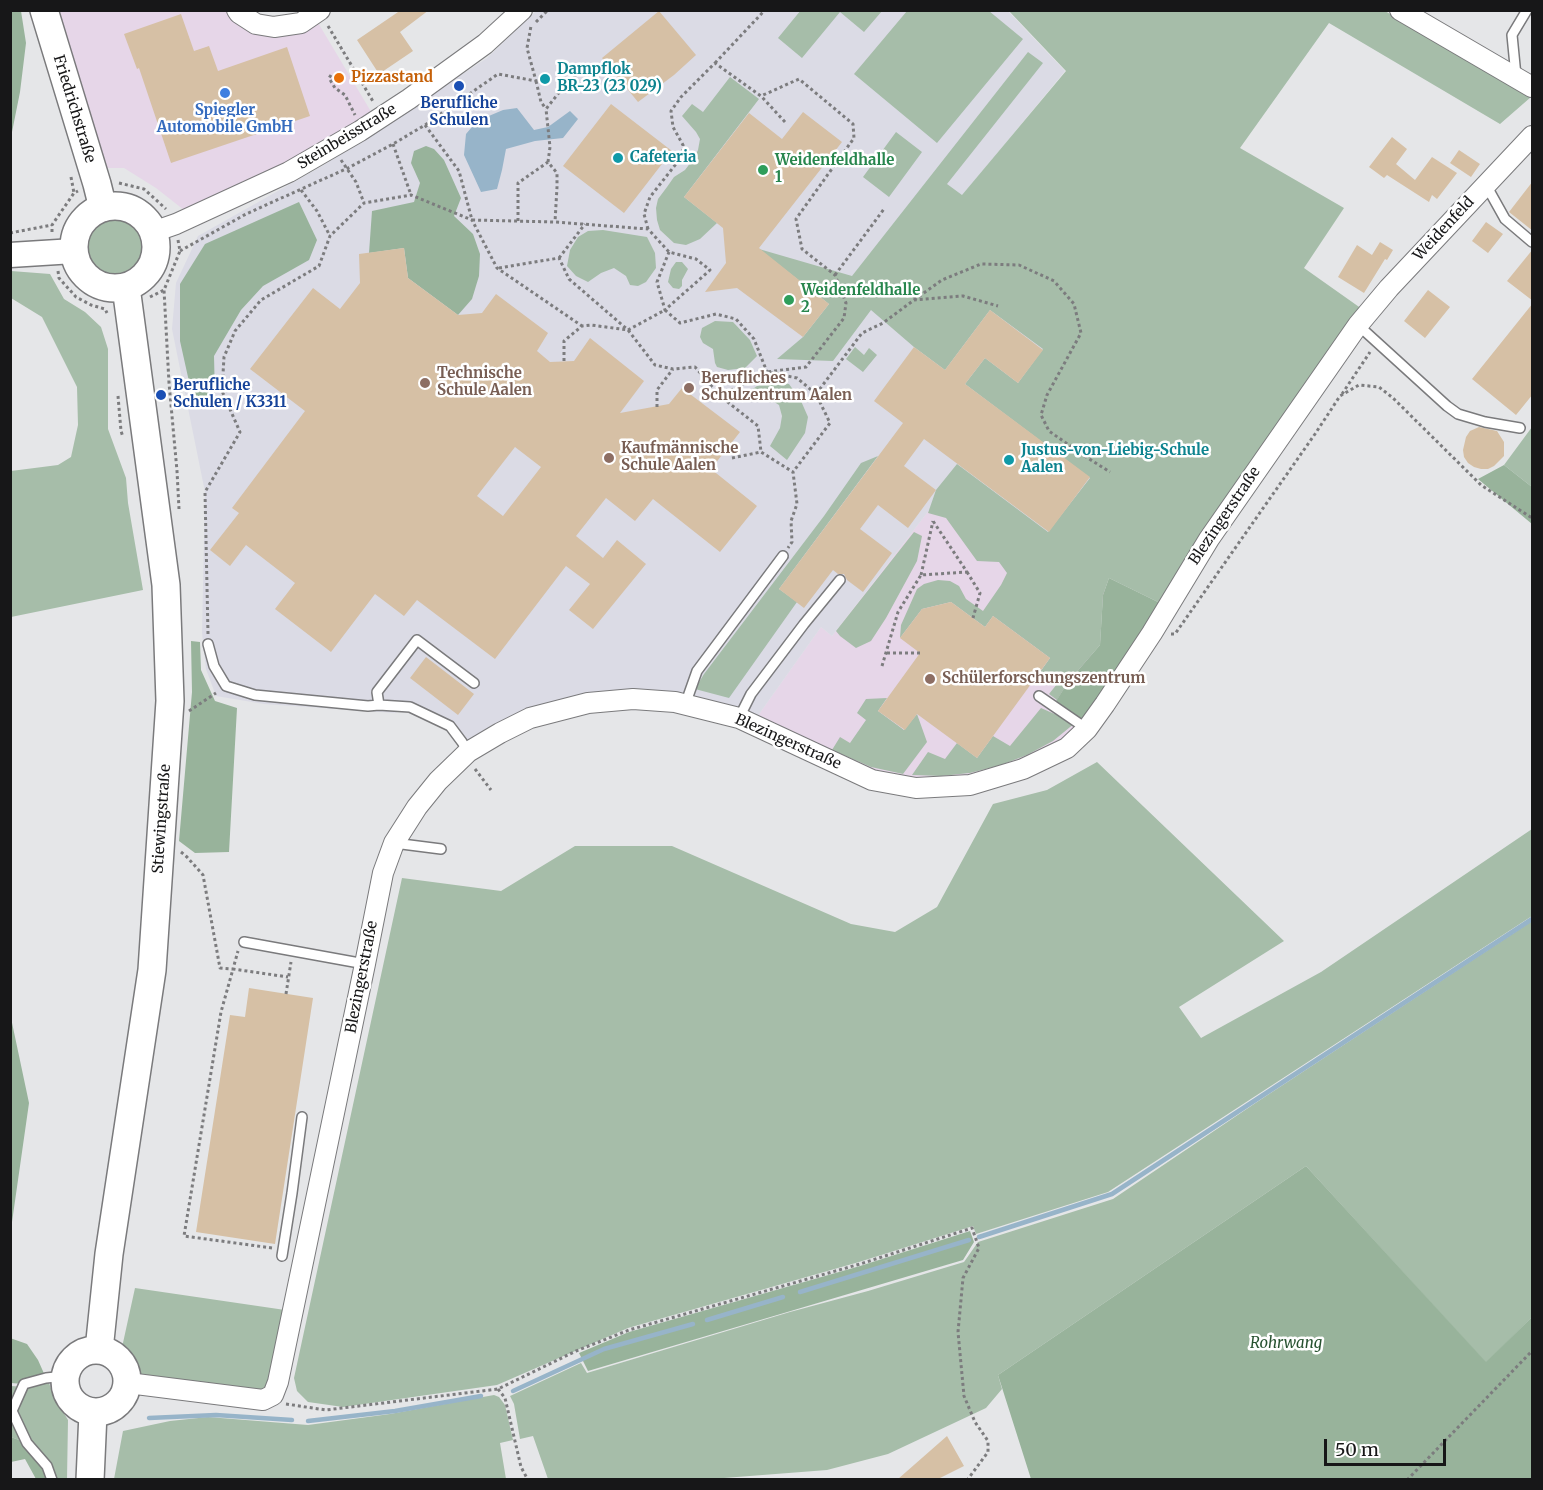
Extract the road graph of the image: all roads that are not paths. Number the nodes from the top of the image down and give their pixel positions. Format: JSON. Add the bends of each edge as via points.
{"nodes":[{"id":1,"x":44,"y":10,"type":"edge"},
{"id":2,"x":237,"y":10,"type":"edge"},
{"id":3,"x":522,"y":10,"type":"edge"},
{"id":4,"x":1400,"y":10,"type":"edge"},
{"id":5,"x":1527,"y":10,"type":"edge"},
{"id":6,"x":320,"y":11,"type":"edge"},
{"id":7,"x":1525,"y":82,"type":"edge"},
{"id":8,"x":1533,"y":136,"type":"edge"},
{"id":9,"x":1486,"y":185,"type":"junction"},
{"id":10,"x":103,"y":208,"type":"junction"},
{"id":11,"x":165,"y":221,"type":"junction"},
{"id":12,"x":1533,"y":242,"type":"edge"},
{"id":13,"x":64,"y":252,"type":"junction"},
{"id":14,"x":10,"y":255,"type":"edge"},
{"id":15,"x":126,"y":287,"type":"junction"},
{"id":16,"x":1358,"y":325,"type":"junction"},
{"id":17,"x":1520,"y":428,"type":"dead end"},
{"id":18,"x":783,"y":556,"type":"road end"},
{"id":19,"x":840,"y":580,"type":"dead end"},
{"id":20,"x":208,"y":644,"type":"road end"},
{"id":21,"x":474,"y":683,"type":"dead end"},
{"id":22,"x":1039,"y":696,"type":"dead end"},
{"id":23,"x":379,"y":705,"type":"junction"},
{"id":24,"x":685,"y":705,"type":"junction"},
{"id":25,"x":738,"y":718,"type":"junction"},
{"id":26,"x":1087,"y":729,"type":"junction"},
{"id":27,"x":466,"y":754,"type":"junction"},
{"id":28,"x":394,"y":843,"type":"junction"},
{"id":29,"x":441,"y":849,"type":"dead end"},
{"id":30,"x":244,"y":942,"type":"road end"},
{"id":31,"x":365,"y":964,"type":"junction"},
{"id":32,"x":302,"y":1117,"type":"dead end"},
{"id":33,"x":304,"y":1194,"type":"junction"},
{"id":34,"x":282,"y":1253,"type":"road end"},
{"id":35,"x":88,"y":1346,"type":"junction"},
{"id":36,"x":60,"y":1377,"type":"junction"},
{"id":37,"x":128,"y":1383,"type":"junction"},
{"id":38,"x":83,"y":1418,"type":"junction"},
{"id":39,"x":52,"y":1479,"type":"edge"},
{"id":40,"x":90,"y":1479,"type":"edge"}],
"edges":[{"from":1,"to":10,"type":"main road","name":"Friedrichstraße"},
{"from":2,"to":6,"type":"street","via":[[256,24],[274,27],[301,23]]},
{"from":3,"to":11,"type":"street","name":"Steinbeisstraße","via":[[485,44],[360,131],[289,172]]},
{"from":4,"to":7,"type":"street"},
{"from":5,"to":7,"type":"lane","via":[[1512,35]]},
{"from":8,"to":9,"type":"street","name":"Weidenfeld"},
{"from":9,"to":12,"type":"lane","via":[[1505,219]]},
{"from":9,"to":16,"type":"street","name":"Weidenfeld"},
{"from":10,"to":11,"type":"main road","via":[[127,208],[147,221]]},
{"from":10,"to":13,"type":"main road","via":[[81,224]]},
{"from":11,"to":15,"type":"main road","via":[[148,271]]},
{"from":13,"to":14,"type":"street"},
{"from":13,"to":15,"type":"main road","via":[[92,281],[102,286]]},
{"from":15,"to":35,"type":"main road","name":"Stiewingstraße","via":[[166,585],[170,701],[152,970],[109,1254]]},
{"from":16,"to":17,"type":"lane","via":[[1458,414]]},
{"from":16,"to":26,"type":"street","name":"Blezingerstraße","via":[[1209,538],[1152,633]]},
{"from":18,"to":24,"type":"lane","via":[[697,671]]},
{"from":19,"to":25,"type":"lane","via":[[751,694]]},
{"from":20,"to":23,"type":"lane","via":[[214,666],[226,686],[255,696]]},
{"from":21,"to":23,"type":"lane","via":[[417,640],[377,692]]},
{"from":22,"to":26,"type":"lane"},
{"from":23,"to":27,"type":"lane","via":[[410,706],[450,726]]},
{"from":24,"to":25,"type":"street","name":"Blezingerstraße"},
{"from":24,"to":27,"type":"street","name":"Blezingerstraße","via":[[633,699],[588,703],[530,718]]},
{"from":25,"to":26,"type":"street","name":"Blezingerstraße","via":[[872,780],[916,788],[970,785],[1023,769],[1067,748]]},
{"from":27,"to":28,"type":"street","name":"Blezingerstraße","via":[[417,807]]},
{"from":28,"to":29,"type":"lane"},
{"from":28,"to":31,"type":"street","name":"Blezingerstraße","via":[[383,873]]},
{"from":30,"to":31,"type":"lane"},
{"from":31,"to":33,"type":"street","name":"Blezingerstraße"},
{"from":32,"to":33,"type":"lane"},
{"from":33,"to":34,"type":"lane"},
{"from":33,"to":37,"type":"street","name":"Blezingerstraße","via":[[273,1395],[263,1400]]},
{"from":35,"to":36,"type":"main road"},
{"from":35,"to":37,"type":"main road","via":[[121,1361]]},
{"from":36,"to":38,"type":"main road","via":[[70,1399],[87,1412]]},
{"from":36,"to":39,"type":"lane","via":[[24,1384],[12,1411],[27,1443],[47,1466]]},
{"from":37,"to":38,"type":"main road","via":[[117,1406]]},
{"from":38,"to":40,"type":"main road"}]}
